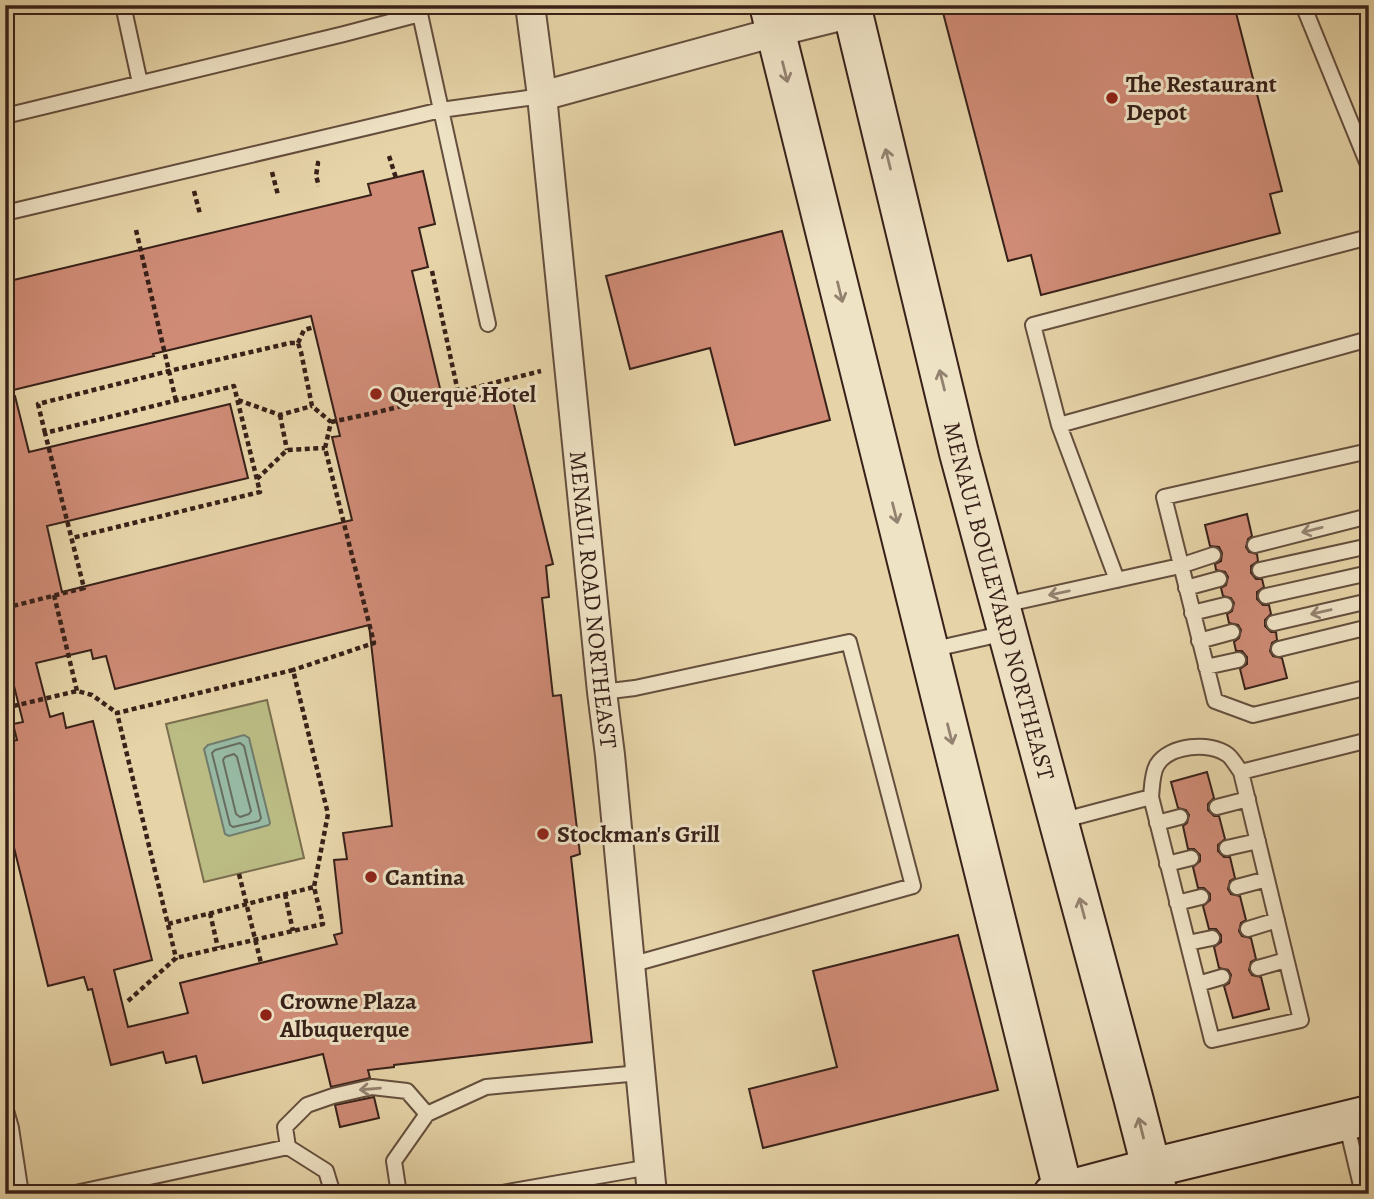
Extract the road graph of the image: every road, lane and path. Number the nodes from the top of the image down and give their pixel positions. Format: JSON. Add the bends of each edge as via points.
{"nodes":[{"id":1,"x":122,"y":5,"type":"edge"},
{"id":2,"x":530,"y":5,"type":"edge"},
{"id":3,"x":1304,"y":5,"type":"edge"},
{"id":4,"x":852,"y":9,"type":"edge"},
{"id":5,"x":772,"y":19,"type":"edge"},
{"id":6,"x":140,"y":83,"type":"junction"},
{"id":7,"x":542,"y":96,"type":"junction"},
{"id":8,"x":441,"y":110,"type":"junction"},
{"id":9,"x":5,"y":116,"type":"edge"},
{"id":10,"x":389,"y":156,"type":"dead end"},
{"id":11,"x":1369,"y":167,"type":"edge"},
{"id":12,"x":396,"y":177,"type":"dead end"},
{"id":13,"x":198,"y":207,"type":"dead end"},
{"id":14,"x":5,"y":213,"type":"edge"},
{"id":15,"x":200,"y":214,"type":"dead end"},
{"id":16,"x":136,"y":230,"type":"dead end"},
{"id":17,"x":1369,"y":237,"type":"edge"},
{"id":18,"x":432,"y":271,"type":"dead end"},
{"id":19,"x":488,"y":324,"type":"dead end"},
{"id":20,"x":314,"y":327,"type":"dead end"},
{"id":21,"x":1369,"y":339,"type":"edge"},
{"id":22,"x":298,"y":343,"type":"junction"},
{"id":23,"x":169,"y":371,"type":"junction"},
{"id":24,"x":542,"y":371,"type":"dead end"},
{"id":25,"x":458,"y":392,"type":"junction"},
{"id":26,"x":237,"y":399,"type":"junction"},
{"id":27,"x":176,"y":401,"type":"junction"},
{"id":28,"x":312,"y":406,"type":"junction"},
{"id":29,"x":280,"y":415,"type":"junction"},
{"id":30,"x":331,"y":422,"type":"junction"},
{"id":31,"x":1059,"y":425,"type":"junction"},
{"id":32,"x":45,"y":433,"type":"junction"},
{"id":33,"x":325,"y":448,"type":"junction"},
{"id":34,"x":287,"y":450,"type":"junction"},
{"id":35,"x":1369,"y":451,"type":"edge"},
{"id":36,"x":256,"y":480,"type":"junction"},
{"id":37,"x":1369,"y":516,"type":"edge"},
{"id":38,"x":72,"y":538,"type":"junction"},
{"id":39,"x":1255,"y":545,"type":"dead end"},
{"id":40,"x":1369,"y":546,"type":"edge"},
{"id":41,"x":1213,"y":555,"type":"dead end"},
{"id":42,"x":1180,"y":566,"type":"junction"},
{"id":43,"x":1260,"y":570,"type":"dead end"},
{"id":44,"x":1369,"y":573,"type":"edge"},
{"id":45,"x":1219,"y":579,"type":"dead end"},
{"id":46,"x":1117,"y":580,"type":"junction"},
{"id":47,"x":1186,"y":588,"type":"junction"},
{"id":48,"x":54,"y":595,"type":"junction"},
{"id":49,"x":1266,"y":596,"type":"dead end"},
{"id":50,"x":1369,"y":601,"type":"edge"},
{"id":51,"x":1225,"y":605,"type":"dead end"},
{"id":52,"x":5,"y":608,"type":"edge"},
{"id":53,"x":1192,"y":613,"type":"junction"},
{"id":54,"x":1004,"y":620,"type":"junction"},
{"id":55,"x":1273,"y":623,"type":"dead end"},
{"id":56,"x":1369,"y":627,"type":"edge"},
{"id":57,"x":1231,"y":632,"type":"dead end"},
{"id":58,"x":1199,"y":641,"type":"junction"},
{"id":59,"x":1279,"y":649,"type":"dead end"},
{"id":60,"x":929,"y":650,"type":"junction"},
{"id":61,"x":1238,"y":660,"type":"dead end"},
{"id":62,"x":1206,"y":667,"type":"junction"},
{"id":63,"x":293,"y":670,"type":"junction"},
{"id":64,"x":1369,"y":687,"type":"edge"},
{"id":65,"x":77,"y":691,"type":"junction"},
{"id":66,"x":602,"y":692,"type":"junction"},
{"id":67,"x":5,"y":708,"type":"edge"},
{"id":68,"x":117,"y":713,"type":"junction"},
{"id":69,"x":1369,"y":740,"type":"edge"},
{"id":70,"x":1241,"y":772,"type":"junction"},
{"id":71,"x":1151,"y":797,"type":"junction"},
{"id":72,"x":1248,"y":799,"type":"junction"},
{"id":73,"x":1216,"y":807,"type":"dead end"},
{"id":74,"x":1180,"y":817,"type":"dead end"},
{"id":75,"x":1058,"y":821,"type":"junction"},
{"id":76,"x":1157,"y":823,"type":"junction"},
{"id":77,"x":1258,"y":841,"type":"junction"},
{"id":78,"x":1227,"y":848,"type":"dead end"},
{"id":79,"x":1191,"y":858,"type":"dead end"},
{"id":80,"x":1167,"y":864,"type":"junction"},
{"id":81,"x":239,"y":874,"type":"dead end"},
{"id":82,"x":1267,"y":879,"type":"junction"},
{"id":83,"x":314,"y":887,"type":"junction"},
{"id":84,"x":1237,"y":887,"type":"dead end"},
{"id":85,"x":285,"y":894,"type":"junction"},
{"id":86,"x":1201,"y":897,"type":"dead end"},
{"id":87,"x":1177,"y":903,"type":"junction"},
{"id":88,"x":247,"y":904,"type":"junction"},
{"id":89,"x":210,"y":913,"type":"junction"},
{"id":90,"x":1277,"y":920,"type":"junction"},
{"id":91,"x":168,"y":923,"type":"junction"},
{"id":92,"x":1248,"y":929,"type":"dead end"},
{"id":93,"x":293,"y":931,"type":"junction"},
{"id":94,"x":1212,"y":938,"type":"dead end"},
{"id":95,"x":255,"y":940,"type":"junction"},
{"id":96,"x":1188,"y":943,"type":"junction"},
{"id":97,"x":218,"y":948,"type":"junction"},
{"id":98,"x":176,"y":958,"type":"junction"},
{"id":99,"x":1286,"y":960,"type":"junction"},
{"id":100,"x":261,"y":963,"type":"dead end"},
{"id":101,"x":630,"y":965,"type":"junction"},
{"id":102,"x":1258,"y":968,"type":"dead end"},
{"id":103,"x":1222,"y":977,"type":"dead end"},
{"id":104,"x":1198,"y":984,"type":"junction"},
{"id":105,"x":128,"y":1001,"type":"dead end"},
{"id":106,"x":640,"y":1073,"type":"junction"},
{"id":107,"x":5,"y":1107,"type":"edge"},
{"id":108,"x":427,"y":1114,"type":"junction"},
{"id":109,"x":1357,"y":1118,"type":"edge"},
{"id":110,"x":288,"y":1147,"type":"junction"},
{"id":111,"x":651,"y":1180,"type":"edge"},
{"id":112,"x":1154,"y":1181,"type":"edge"},
{"id":113,"x":1060,"y":1193,"type":"edge"},
{"id":114,"x":21,"y":1194,"type":"edge"},
{"id":115,"x":71,"y":1194,"type":"edge"},
{"id":116,"x":333,"y":1194,"type":"edge"},
{"id":117,"x":399,"y":1194,"type":"edge"},
{"id":118,"x":496,"y":1194,"type":"edge"},
{"id":119,"x":1363,"y":1194,"type":"edge"}],
"edges":[{"from":1,"to":6,"type":"lane"},
{"from":2,"to":7,"type":"street","name":"MENAUL ROAD NORTHEAST"},
{"from":3,"to":11,"type":"lane"},
{"from":4,"to":5,"type":"street"},
{"from":54,"to":4,"type":"main road","name":"MENAUL BOULEVARD NORTHEAST","one_way":true},
{"from":5,"to":7,"type":"street"},
{"from":5,"to":60,"type":"main road","one_way":true},
{"from":6,"to":8,"type":"lane","via":[[420,15]]},
{"from":6,"to":9,"type":"lane"},
{"from":7,"to":8,"type":"lane"},
{"from":7,"to":66,"type":"street","name":"MENAUL ROAD NORTHEAST"},
{"from":8,"to":14,"type":"lane"},
{"from":8,"to":19,"type":"lane"},
{"from":10,"to":12,"type":"path"},
{"from":13,"to":15,"type":"path"},
{"from":16,"to":23,"type":"path"},
{"from":17,"to":31,"type":"lane","via":[[1033,325]]},
{"from":18,"to":25,"type":"path"},
{"from":20,"to":22,"type":"path","via":[[304,330]]},
{"from":21,"to":31,"type":"lane"},
{"from":22,"to":23,"type":"path"},
{"from":22,"to":28,"type":"path"},
{"from":23,"to":27,"type":"path"},
{"from":23,"to":32,"type":"path","via":[[38,404]]},
{"from":24,"to":25,"type":"path"},
{"from":25,"to":30,"type":"path"},
{"from":26,"to":27,"type":"path","via":[[234,386]]},
{"from":26,"to":29,"type":"path"},
{"from":26,"to":36,"type":"path"},
{"from":27,"to":32,"type":"path"},
{"from":28,"to":29,"type":"path"},
{"from":28,"to":30,"type":"path"},
{"from":29,"to":34,"type":"path"},
{"from":30,"to":33,"type":"path"},
{"from":31,"to":46,"type":"lane"},
{"from":32,"to":38,"type":"path"},
{"from":33,"to":34,"type":"path"},
{"from":33,"to":63,"type":"path","via":[[373,643]]},
{"from":34,"to":36,"type":"path"},
{"from":35,"to":42,"type":"lane","via":[[1164,497]]},
{"from":36,"to":38,"type":"path","via":[[260,492]]},
{"from":37,"to":39,"type":"lane","one_way":true},
{"from":38,"to":48,"type":"path","via":[[83,588]]},
{"from":40,"to":43,"type":"lane"},
{"from":41,"to":42,"type":"lane"},
{"from":42,"to":46,"type":"lane"},
{"from":42,"to":47,"type":"lane"},
{"from":44,"to":49,"type":"lane"},
{"from":45,"to":47,"type":"lane"},
{"from":46,"to":54,"type":"lane","one_way":true},
{"from":47,"to":53,"type":"lane"},
{"from":48,"to":52,"type":"path"},
{"from":48,"to":65,"type":"path"},
{"from":50,"to":55,"type":"lane","one_way":true},
{"from":51,"to":53,"type":"lane"},
{"from":53,"to":58,"type":"lane"},
{"from":54,"to":60,"type":"lane"},
{"from":54,"to":75,"type":"main road","name":"MENAUL BOULEVARD NORTHEAST"},
{"from":56,"to":59,"type":"lane"},
{"from":57,"to":58,"type":"lane"},
{"from":58,"to":62,"type":"lane"},
{"from":60,"to":113,"type":"main road","one_way":true},
{"from":61,"to":62,"type":"lane"},
{"from":62,"to":64,"type":"lane","via":[[1215,701],[1253,715]]},
{"from":63,"to":68,"type":"path"},
{"from":63,"to":83,"type":"path","via":[[328,814]]},
{"from":65,"to":67,"type":"path"},
{"from":65,"to":68,"type":"path","via":[[92,695]]},
{"from":66,"to":101,"type":"street","name":"MENAUL ROAD NORTHEAST"},
{"from":66,"to":101,"type":"lane","via":[[849,642],[913,886]]},
{"from":68,"to":91,"type":"path"},
{"from":69,"to":70,"type":"lane"},
{"from":70,"to":71,"type":"lane","via":[[1228,755],[1209,746],[1185,747],[1156,765]]},
{"from":70,"to":72,"type":"lane"},
{"from":71,"to":75,"type":"lane"},
{"from":71,"to":76,"type":"lane"},
{"from":72,"to":73,"type":"lane"},
{"from":72,"to":77,"type":"lane"},
{"from":74,"to":76,"type":"lane"},
{"from":112,"to":75,"type":"main road","name":"MENAUL BOULEVARD NORTHEAST","one_way":true},
{"from":76,"to":80,"type":"lane"},
{"from":77,"to":78,"type":"lane"},
{"from":77,"to":82,"type":"lane"},
{"from":79,"to":80,"type":"lane"},
{"from":80,"to":87,"type":"lane"},
{"from":81,"to":88,"type":"path"},
{"from":82,"to":84,"type":"lane"},
{"from":82,"to":90,"type":"lane"},
{"from":83,"to":85,"type":"path"},
{"from":83,"to":93,"type":"path","via":[[323,924]]},
{"from":85,"to":88,"type":"path"},
{"from":85,"to":93,"type":"path"},
{"from":86,"to":87,"type":"lane"},
{"from":87,"to":96,"type":"lane"},
{"from":88,"to":89,"type":"path"},
{"from":88,"to":95,"type":"path"},
{"from":89,"to":91,"type":"path"},
{"from":89,"to":97,"type":"path"},
{"from":90,"to":92,"type":"lane"},
{"from":90,"to":99,"type":"lane"},
{"from":91,"to":98,"type":"path"},
{"from":93,"to":95,"type":"path"},
{"from":94,"to":96,"type":"lane"},
{"from":95,"to":97,"type":"path"},
{"from":95,"to":100,"type":"path"},
{"from":96,"to":104,"type":"lane"},
{"from":97,"to":98,"type":"path"},
{"from":98,"to":105,"type":"path"},
{"from":99,"to":102,"type":"lane"},
{"from":99,"to":104,"type":"lane","via":[[1301,1020],[1212,1040]]},
{"from":101,"to":106,"type":"street","name":"MENAUL ROAD NORTHEAST"},
{"from":103,"to":104,"type":"lane"},
{"from":106,"to":108,"type":"lane","via":[[486,1087]]},
{"from":106,"to":111,"type":"street","name":"MENAUL ROAD NORTHEAST"},
{"from":107,"to":114,"type":"lane"},
{"from":108,"to":110,"type":"lane","one_way":true,"via":[[407,1091],[372,1087],[333,1096],[307,1105],[285,1127]]},
{"from":108,"to":117,"type":"lane","via":[[394,1161]]},
{"from":109,"to":112,"type":"main road"},
{"from":109,"to":119,"type":"lane"},
{"from":110,"to":115,"type":"lane"},
{"from":110,"to":116,"type":"lane","via":[[326,1171]]},
{"from":111,"to":118,"type":"lane"},
{"from":112,"to":113,"type":"main road"}]}
